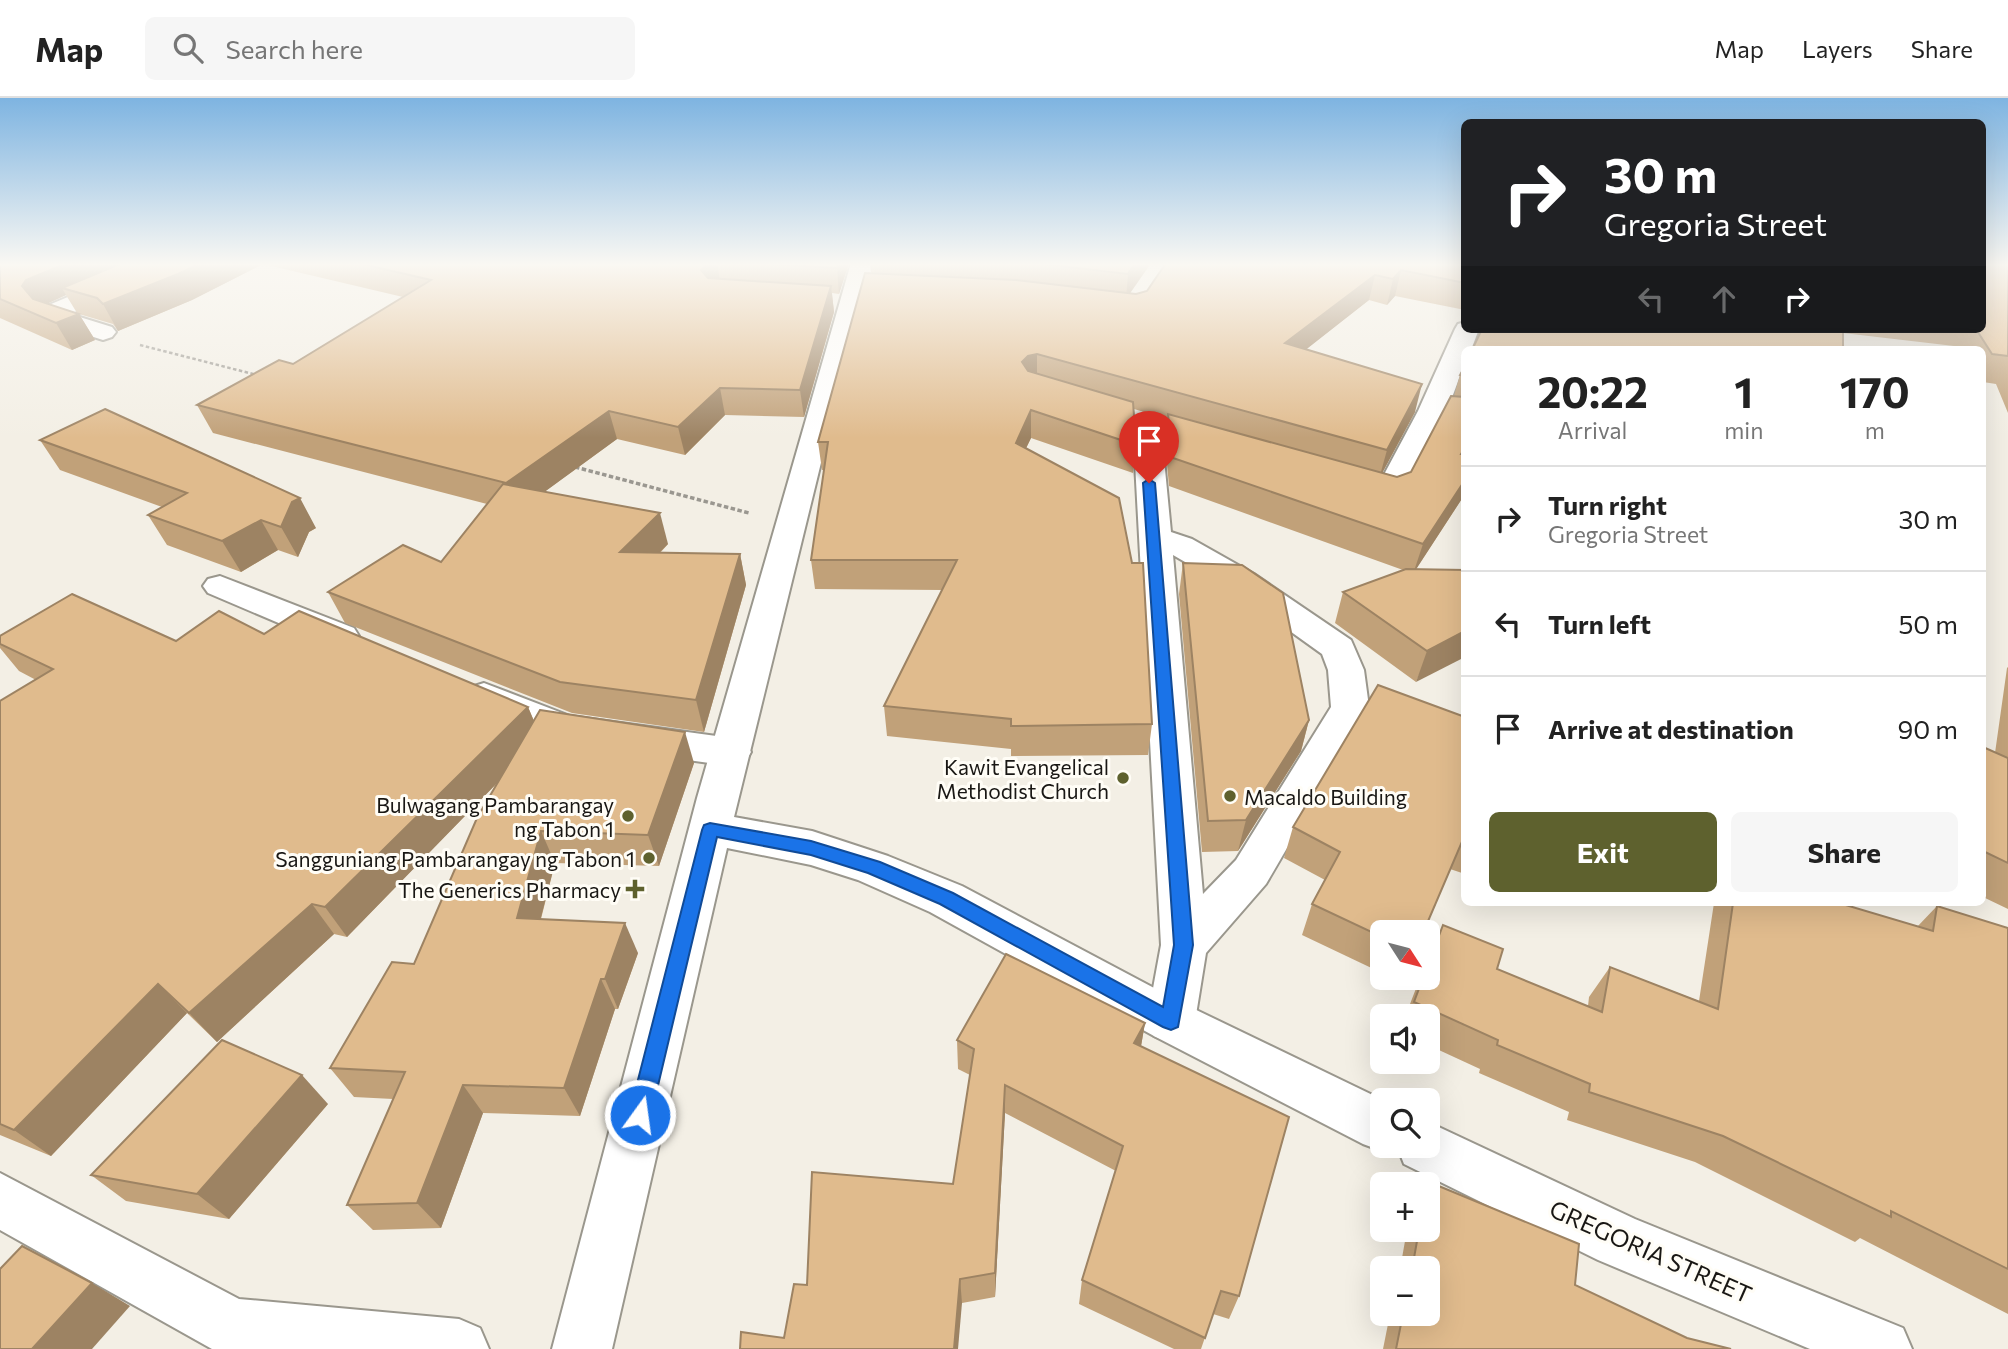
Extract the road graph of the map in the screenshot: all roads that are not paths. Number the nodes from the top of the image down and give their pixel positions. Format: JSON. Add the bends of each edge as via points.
{"nodes":[{"id":1,"x":70,"y":321,"type":"edge"},
{"id":2,"x":846,"y":321,"type":"edge"},
{"id":3,"x":103,"y":332,"type":"edge"},
{"id":4,"x":1461,"y":350,"type":"edge"},
{"id":5,"x":1250,"y":454,"type":"edge"},
{"id":6,"x":1326,"y":476,"type":"edge"},
{"id":7,"x":1153,"y":537,"type":"junction"},
{"id":8,"x":220,"y":586,"type":"dead end"},
{"id":9,"x":372,"y":649,"type":"edge"},
{"id":10,"x":447,"y":681,"type":"edge"},
{"id":11,"x":731,"y":752,"type":"junction"},
{"id":12,"x":710,"y":830,"type":"junction"},
{"id":13,"x":1184,"y":945,"type":"junction"},
{"id":14,"x":1171,"y":1021,"type":"junction"},
{"id":15,"x":1370,"y":1120,"type":"edge"},
{"id":16,"x":1440,"y":1154,"type":"edge"},
{"id":17,"x":0,"y":1200,"type":"edge"},
{"id":18,"x":459,"y":1349,"type":"edge"},
{"id":19,"x":582,"y":1349,"type":"edge"},
{"id":20,"x":1882,"y":1349,"type":"edge"}],
"edges":[{"from":1,"to":3,"type":"street"},
{"from":2,"to":11,"type":"street"},
{"from":4,"to":6,"type":"street","via":[[1443,413],[1389,494]]},
{"from":5,"to":7,"type":"street","via":[[1147,425]]},
{"from":7,"to":13,"type":"street"},
{"from":7,"to":13,"type":"street","via":[[1181,546],[1242,581],[1338,648],[1350,707],[1251,872]]},
{"from":8,"to":9,"type":"street"},
{"from":10,"to":11,"type":"street","via":[[565,729]]},
{"from":11,"to":12,"type":"street"},
{"from":12,"to":14,"type":"street","via":[[811,848],[873,867],[946,899]]},
{"from":12,"to":19,"type":"street"},
{"from":13,"to":14,"type":"street"},
{"from":14,"to":15,"type":"street"},
{"from":16,"to":20,"type":"street","name":"GREGORIA STREET","via":[[1618,1240]]},
{"from":17,"to":18,"type":"street","via":[[233,1328]]}]}
